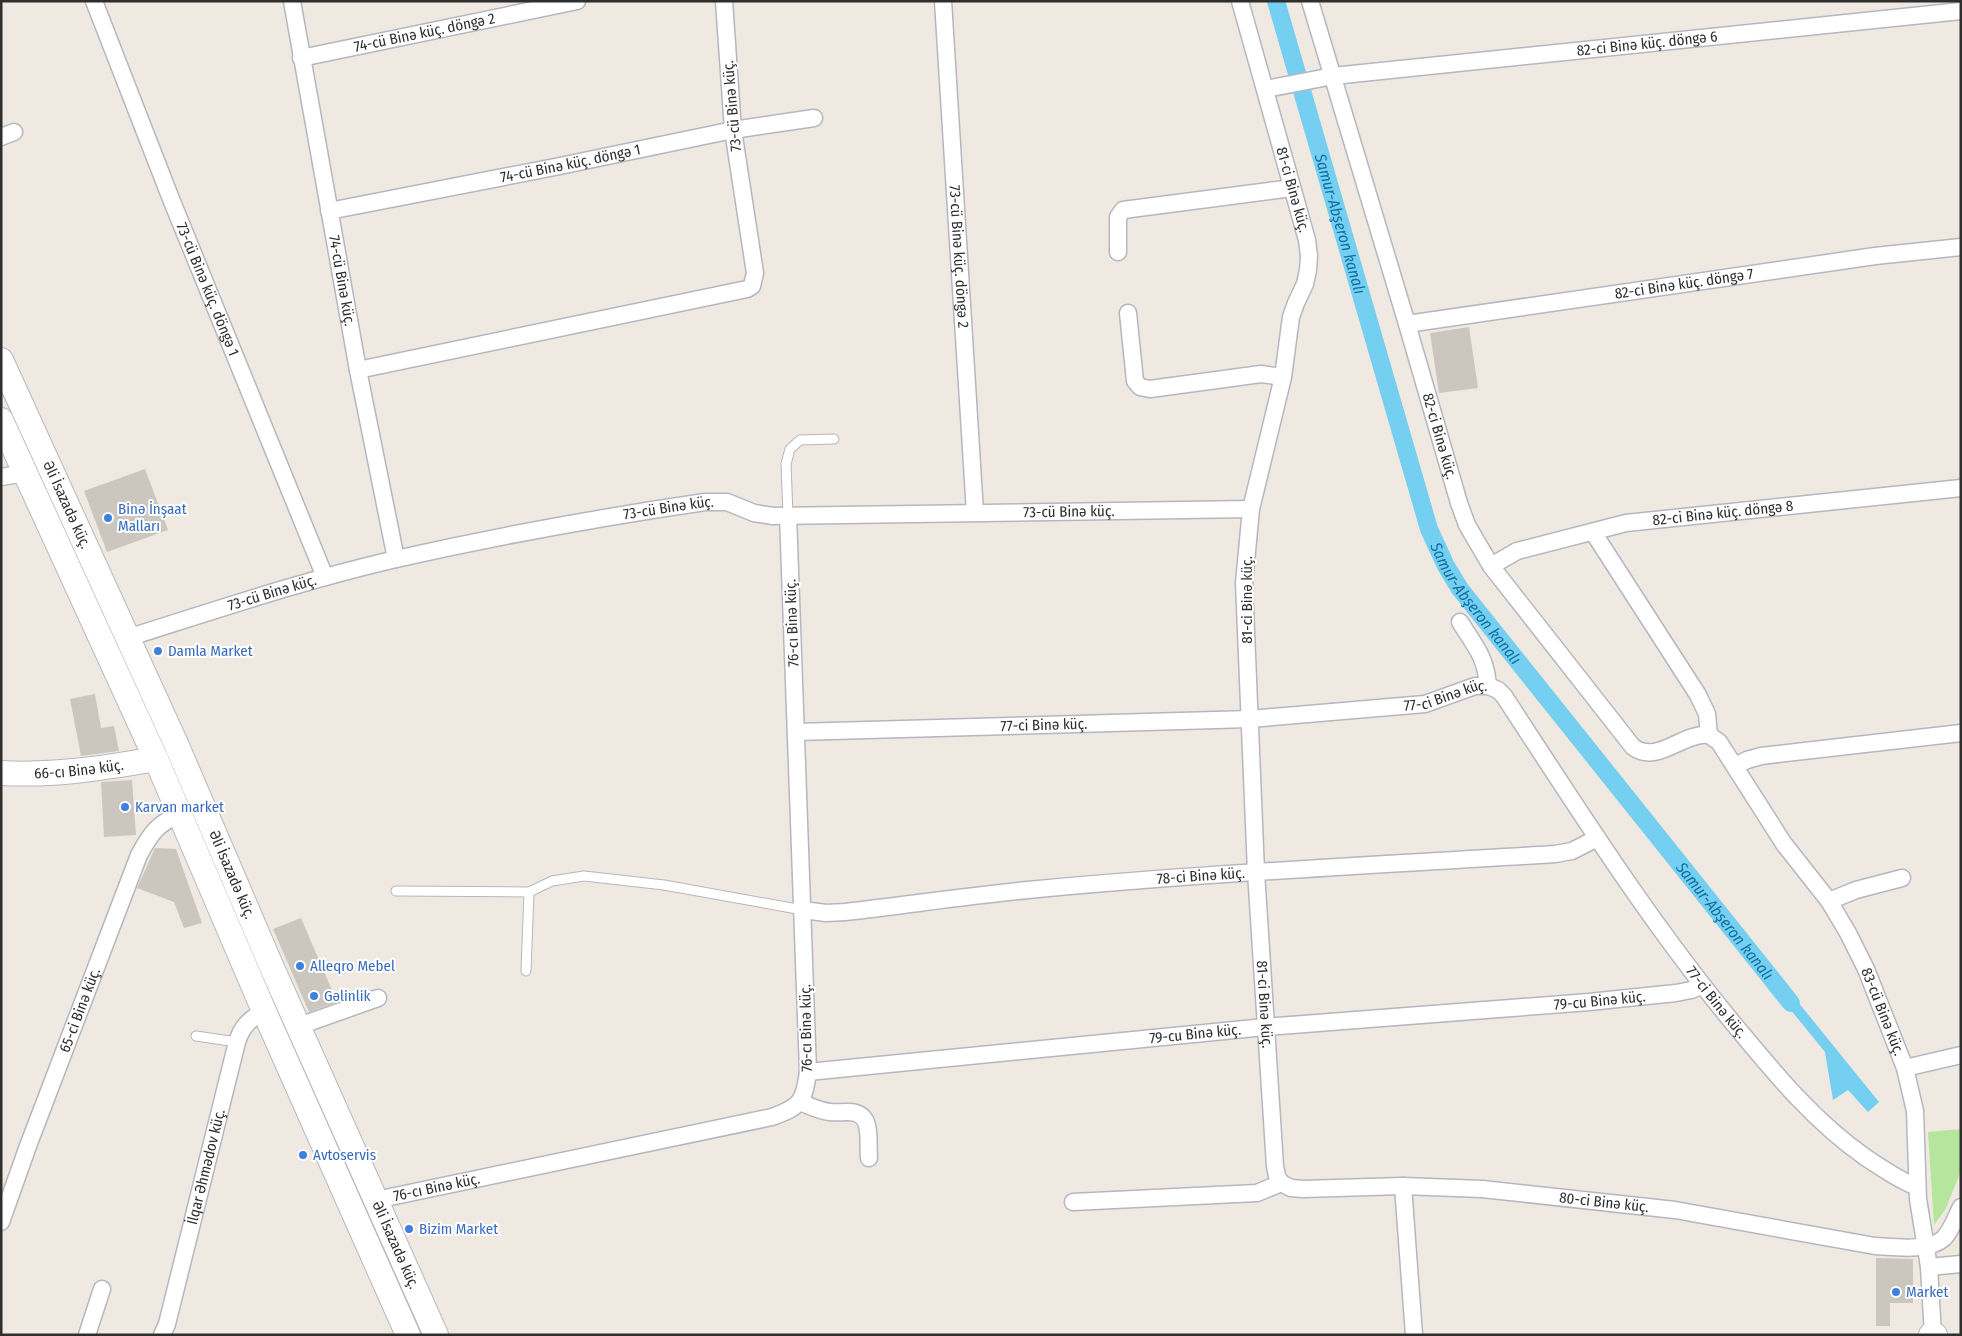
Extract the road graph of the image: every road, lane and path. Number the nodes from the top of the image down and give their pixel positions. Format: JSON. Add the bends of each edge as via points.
{"nodes":[{"id":1,"x":94,"y":1,"type":"edge"},
{"id":2,"x":292,"y":1,"type":"edge"},
{"id":3,"x":577,"y":1,"type":"edge"},
{"id":4,"x":724,"y":1,"type":"edge"},
{"id":5,"x":943,"y":1,"type":"edge"},
{"id":6,"x":1240,"y":1,"type":"edge"},
{"id":7,"x":1310,"y":1,"type":"edge"},
{"id":8,"x":1961,"y":11,"type":"edge"},
{"id":9,"x":301,"y":58,"type":"junction"},
{"id":10,"x":1333,"y":76,"type":"junction"},
{"id":11,"x":1266,"y":89,"type":"junction"},
{"id":12,"x":814,"y":118,"type":"dead end"},
{"id":13,"x":733,"y":130,"type":"junction"},
{"id":14,"x":1292,"y":188,"type":"junction"},
{"id":15,"x":329,"y":210,"type":"junction"},
{"id":16,"x":1961,"y":247,"type":"edge"},
{"id":17,"x":1118,"y":252,"type":"dead end"},
{"id":18,"x":1128,"y":313,"type":"dead end"},
{"id":19,"x":1408,"y":324,"type":"junction"},
{"id":20,"x":1,"y":360,"type":"edge"},
{"id":21,"x":358,"y":370,"type":"junction"},
{"id":22,"x":1283,"y":377,"type":"junction"},
{"id":23,"x":1,"y":420,"type":"edge"},
{"id":24,"x":834,"y":438,"type":"dead end"},
{"id":25,"x":25,"y":473,"type":"junction"},
{"id":26,"x":1,"y":477,"type":"edge"},
{"id":27,"x":1961,"y":488,"type":"edge"},
{"id":28,"x":1251,"y":509,"type":"junction"},
{"id":29,"x":974,"y":512,"type":"junction"},
{"id":30,"x":788,"y":515,"type":"junction"},
{"id":31,"x":1594,"y":532,"type":"junction"},
{"id":32,"x":396,"y":559,"type":"junction"},
{"id":33,"x":1492,"y":566,"type":"junction"},
{"id":34,"x":325,"y":577,"type":"junction"},
{"id":35,"x":1460,"y":622,"type":"dead end"},
{"id":36,"x":127,"y":638,"type":"junction"},
{"id":37,"x":1488,"y":686,"type":"junction"},
{"id":38,"x":1250,"y":719,"type":"junction"},
{"id":39,"x":796,"y":732,"type":"junction"},
{"id":40,"x":1961,"y":733,"type":"edge"},
{"id":41,"x":1709,"y":735,"type":"junction"},
{"id":42,"x":156,"y":759,"type":"junction"},
{"id":43,"x":1734,"y":766,"type":"junction"},
{"id":44,"x":1,"y":774,"type":"edge"},
{"id":45,"x":180,"y":814,"type":"junction"},
{"id":46,"x":1597,"y":838,"type":"junction"},
{"id":47,"x":1256,"y":872,"type":"junction"},
{"id":48,"x":1902,"y":878,"type":"dead end"},
{"id":49,"x":396,"y":890,"type":"dead end"},
{"id":50,"x":529,"y":892,"type":"junction"},
{"id":51,"x":1828,"y":901,"type":"junction"},
{"id":52,"x":803,"y":910,"type":"junction"},
{"id":53,"x":253,"y":923,"type":"junction"},
{"id":54,"x":230,"y":931,"type":"junction"},
{"id":55,"x":526,"y":971,"type":"dead end"},
{"id":56,"x":1701,"y":986,"type":"junction"},
{"id":57,"x":378,"y":998,"type":"dead end"},
{"id":58,"x":264,"y":1011,"type":"junction"},
{"id":59,"x":298,"y":1026,"type":"junction"},
{"id":60,"x":1266,"y":1028,"type":"junction"},
{"id":61,"x":196,"y":1036,"type":"dead end"},
{"id":62,"x":237,"y":1042,"type":"junction"},
{"id":63,"x":1961,"y":1055,"type":"edge"},
{"id":64,"x":1905,"y":1068,"type":"junction"},
{"id":65,"x":808,"y":1072,"type":"junction"},
{"id":66,"x":800,"y":1102,"type":"junction"},
{"id":67,"x":869,"y":1158,"type":"dead end"},
{"id":68,"x":1281,"y":1183,"type":"junction"},
{"id":69,"x":1404,"y":1186,"type":"junction"},
{"id":70,"x":1917,"y":1187,"type":"junction"},
{"id":71,"x":376,"y":1200,"type":"junction"},
{"id":72,"x":1072,"y":1202,"type":"dead end"},
{"id":73,"x":1961,"y":1207,"type":"edge"},
{"id":74,"x":1,"y":1222,"type":"edge"},
{"id":75,"x":1926,"y":1246,"type":"junction"},
{"id":76,"x":1961,"y":1264,"type":"edge"},
{"id":77,"x":1929,"y":1267,"type":"junction"},
{"id":78,"x":102,"y":1289,"type":"dead end"},
{"id":79,"x":87,"y":1335,"type":"edge"},
{"id":80,"x":162,"y":1335,"type":"edge"},
{"id":81,"x":408,"y":1335,"type":"edge"},
{"id":82,"x":436,"y":1335,"type":"edge"},
{"id":83,"x":1414,"y":1335,"type":"edge"},
{"id":84,"x":1933,"y":1335,"type":"edge"}],
"edges":[{"from":1,"to":34,"type":"street","name":"73-cü Binə küç. döngə 1"},
{"from":2,"to":9,"type":"street","name":"74-cü Binə küç."},
{"from":3,"to":9,"type":"street","name":"74-cü Binə küç. döngə 2"},
{"from":4,"to":13,"type":"street","name":"73-cü Binə küç."},
{"from":5,"to":29,"type":"street","name":"73-cü Binə küç. döngə 2"},
{"from":6,"to":11,"type":"street","name":"81-ci Binə küç."},
{"from":7,"to":10,"type":"street","name":"82-ci Binə küç."},
{"from":8,"to":10,"type":"street","name":"82-ci Binə küç. döngə 6"},
{"from":9,"to":15,"type":"street","name":"74-cü Binə küç."},
{"from":10,"to":11,"type":"street","name":"82-ci Binə küç. döngə 6"},
{"from":10,"to":19,"type":"street","name":"82-ci Binə küç."},
{"from":11,"to":14,"type":"street","name":"81-ci Binə küç."},
{"from":12,"to":13,"type":"street","name":"74-cü Binə küç. döngə 1"},
{"from":13,"to":15,"type":"street","name":"74-cü Binə küç. döngə 1"},
{"from":13,"to":21,"type":"street","name":"73-cü Binə küç.","via":[[755,273],[752,286]]},
{"from":14,"to":17,"type":"street","via":[[1123,210],[1118,216]]},
{"from":14,"to":22,"type":"street","name":"81-ci Binə küç.","via":[[1309,256],[1305,284],[1292,317]]},
{"from":15,"to":21,"type":"street","name":"74-cü Binə küç."},
{"from":16,"to":19,"type":"street","name":"82-ci Binə küç. döngə 7","via":[[1876,256]]},
{"from":18,"to":22,"type":"street","via":[[1135,381],[1140,387],[1150,389],[1262,374]]},
{"from":19,"to":33,"type":"street","name":"82-ci Binə küç.","via":[[1459,503],[1467,525]]},
{"from":20,"to":36,"type":"main road","name":"Əli İsazadə küç."},
{"from":21,"to":32,"type":"street","name":"74-cü Binə küç."},
{"from":22,"to":28,"type":"street","name":"81-ci Binə küç."},
{"from":23,"to":25,"type":"main road","name":"Əli İsazadə küç."},
{"from":24,"to":30,"type":"lane","via":[[800,440],[790,449],[786,464]]},
{"from":25,"to":26,"type":"street"},
{"from":25,"to":42,"type":"main road","name":"Əli İsazadə küç."},
{"from":27,"to":31,"type":"street","name":"82-ci Binə küç. döngə 8","via":[[1626,523]]},
{"from":28,"to":29,"type":"street","name":"73-cü Binə küç."},
{"from":28,"to":38,"type":"street","name":"81-ci Binə küç.","via":[[1244,583]]},
{"from":29,"to":30,"type":"street","name":"73-cü Binə küç."},
{"from":30,"to":32,"type":"street","name":"73-cü Binə küç.","via":[[761,515],[727,502],[705,502]]},
{"from":30,"to":39,"type":"street","name":"76-cı Binə küç."},
{"from":31,"to":33,"type":"street","name":"82-ci Binə küç. döngə 8","via":[[1517,551]]},
{"from":31,"to":41,"type":"street","via":[[1698,695],[1707,714]]},
{"from":32,"to":34,"type":"street","name":"73-cü Binə küç."},
{"from":33,"to":41,"type":"street","name":"82-ci Binə küç.","via":[[1633,747],[1653,754],[1699,735]]},
{"from":34,"to":36,"type":"street","name":"73-cü Binə küç."},
{"from":35,"to":37,"type":"street","via":[[1483,657]]},
{"from":36,"to":53,"type":"main road","name":"Əli İsazadə küç."},
{"from":37,"to":38,"type":"street","name":"77-ci Binə küç.","via":[[1475,686],[1425,704]]},
{"from":37,"to":46,"type":"street","name":"77-ci Binə küç.","via":[[1504,696]]},
{"from":38,"to":39,"type":"street","name":"77-ci Binə küç."},
{"from":38,"to":47,"type":"street","name":"81-ci Binə küç."},
{"from":39,"to":52,"type":"street","name":"76-cı Binə küç."},
{"from":40,"to":43,"type":"street","via":[[1761,756]]},
{"from":41,"to":43,"type":"street","name":"83-cü Binə küç.","via":[[1719,742]]},
{"from":42,"to":44,"type":"main road","name":"66-cı Binə küç.","via":[[43,775]]},
{"from":42,"to":45,"type":"main road","name":"Əli İsazadə küç."},
{"from":43,"to":51,"type":"street","name":"83-cü Binə küç.","via":[[1784,844]]},
{"from":45,"to":54,"type":"main road","name":"Əli İsazadə küç."},
{"from":45,"to":74,"type":"street","name":"65-ci Binə küç.","via":[[151,832],[139,855]]},
{"from":46,"to":47,"type":"street","name":"78-ci Binə küç.","via":[[1572,851],[1555,854]]},
{"from":46,"to":56,"type":"street","name":"77-ci Binə küç."},
{"from":47,"to":52,"type":"street","name":"78-ci Binə küç.","via":[[1028,890],[845,912]]},
{"from":47,"to":60,"type":"street","name":"81-ci Binə küç."},
{"from":48,"to":51,"type":"street"},
{"from":49,"to":50,"type":"lane"},
{"from":50,"to":52,"type":"lane","via":[[552,881],[584,876],[664,885]]},
{"from":50,"to":55,"type":"lane"},
{"from":51,"to":64,"type":"street","name":"83-cü Binə küç.","via":[[1866,969]]},
{"from":52,"to":65,"type":"street","name":"76-cı Binə küç."},
{"from":53,"to":54,"type":"main road"},
{"from":53,"to":59,"type":"main road","name":"Əli İsazadə küç."},
{"from":54,"to":58,"type":"main road","name":"Əli İsazadə küç."},
{"from":56,"to":60,"type":"street","name":"79-cu Binə küç.","via":[[1676,993],[1589,1002]]},
{"from":56,"to":70,"type":"street","name":"77-ci Binə küç.","via":[[1808,1109],[1843,1141],[1892,1175]]},
{"from":57,"to":59,"type":"street"},
{"from":58,"to":62,"type":"street","name":"İlqar Əhmədov küç.","via":[[250,1018]]},
{"from":58,"to":81,"type":"main road","name":"Əli İsazadə küç."},
{"from":59,"to":71,"type":"main road","name":"Əli İsazadə küç."},
{"from":60,"to":65,"type":"street","name":"79-cu Binə küç."},
{"from":60,"to":68,"type":"street","name":"81-ci Binə küç.","via":[[1275,1166]]},
{"from":61,"to":62,"type":"lane"},
{"from":62,"to":80,"type":"street","name":"İlqar Əhmədov küç."},
{"from":63,"to":64,"type":"street"},
{"from":64,"to":70,"type":"street","name":"83-cü Binə küç.","via":[[1915,1111]]},
{"from":65,"to":66,"type":"street","name":"76-cı Binə küç.","via":[[806,1091]]},
{"from":66,"to":67,"type":"street","via":[[815,1109],[854,1112],[863,1117],[867,1124]]},
{"from":66,"to":71,"type":"street","name":"76-cı Binə küç.","via":[[792,1110],[772,1117]]},
{"from":68,"to":69,"type":"street","name":"80-ci Binə küç.","via":[[1303,1189]]},
{"from":68,"to":72,"type":"street","via":[[1257,1193]]},
{"from":69,"to":75,"type":"street","name":"80-ci Binə küç.","via":[[1482,1190],[1675,1210],[1875,1246]]},
{"from":69,"to":83,"type":"street"},
{"from":70,"to":75,"type":"street","name":"83-cü Binə küç."},
{"from":71,"to":82,"type":"main road","name":"Əli İsazadə küç."},
{"from":73,"to":75,"type":"street","via":[[1945,1237]]},
{"from":75,"to":77,"type":"street","name":"83-cü Binə küç."},
{"from":76,"to":77,"type":"street"},
{"from":77,"to":84,"type":"street","name":"83-cü Binə küç."},
{"from":78,"to":79,"type":"street"}]}
